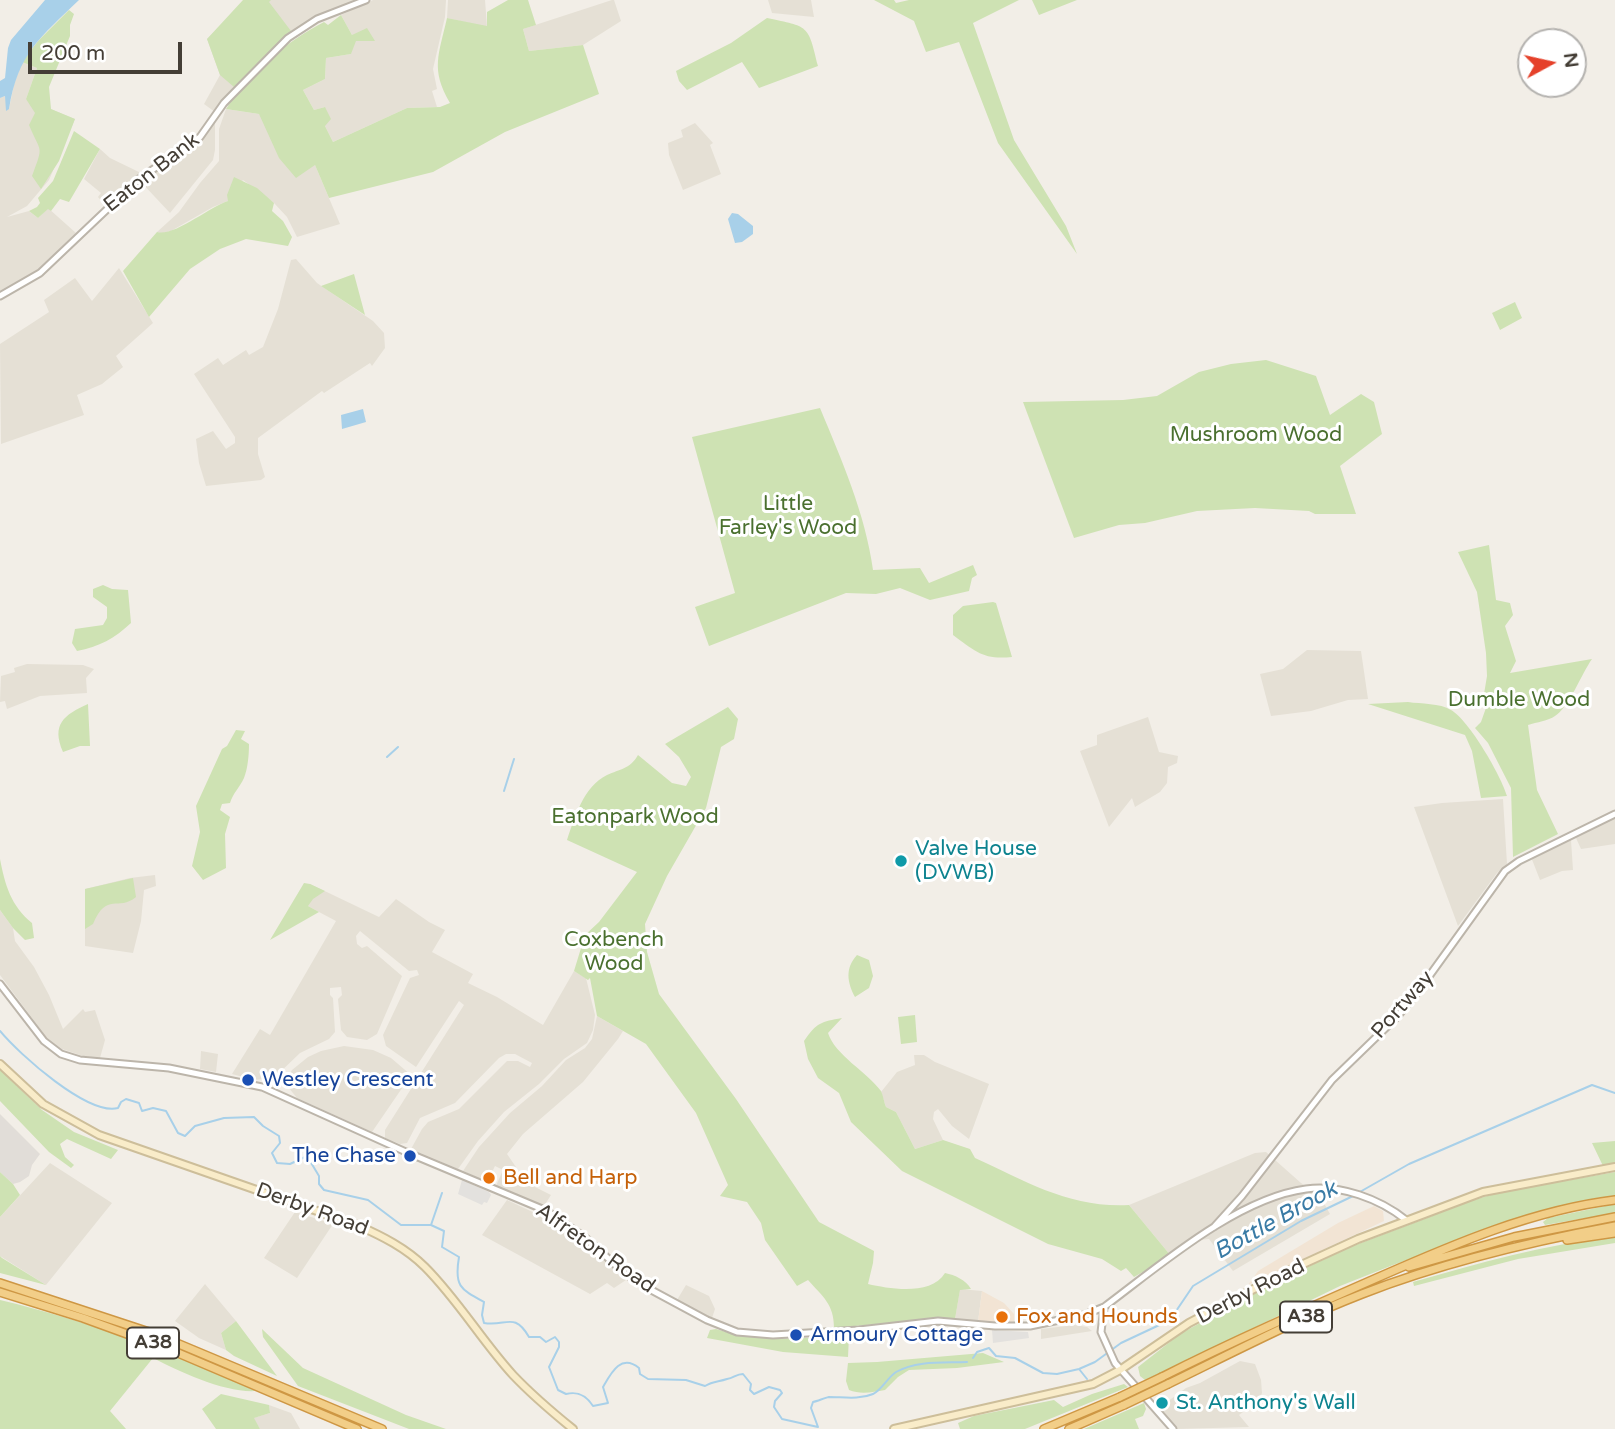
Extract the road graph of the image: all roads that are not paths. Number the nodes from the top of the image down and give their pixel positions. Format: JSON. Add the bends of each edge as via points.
{"nodes":[{"id":1,"x":366,"y":0,"type":"edge"},
{"id":2,"x":0,"y":296,"type":"edge"},
{"id":3,"x":1615,"y":814,"type":"edge"},
{"id":4,"x":0,"y":984,"type":"edge"},
{"id":5,"x":0,"y":1064,"type":"edge"},
{"id":6,"x":1615,"y":1167,"type":"edge"},
{"id":7,"x":1615,"y":1200,"type":"edge"},
{"id":8,"x":1615,"y":1217,"type":"edge"},
{"id":9,"x":1406,"y":1220,"type":"junction"},
{"id":10,"x":1615,"y":1226,"type":"edge"},
{"id":11,"x":1214,"y":1227,"type":"junction"},
{"id":12,"x":1615,"y":1233,"type":"edge"},
{"id":13,"x":1450,"y":1264,"type":"junction"},
{"id":14,"x":1385,"y":1274,"type":"junction"},
{"id":15,"x":0,"y":1283,"type":"edge"},
{"id":16,"x":0,"y":1292,"type":"edge"},
{"id":17,"x":1104,"y":1307,"type":"junction"},
{"id":18,"x":1120,"y":1370,"type":"junction"},
{"id":19,"x":357,"y":1429,"type":"edge"},
{"id":20,"x":382,"y":1429,"type":"edge"},
{"id":21,"x":573,"y":1429,"type":"edge"},
{"id":22,"x":894,"y":1429,"type":"edge"},
{"id":23,"x":1044,"y":1429,"type":"edge"},
{"id":24,"x":1069,"y":1429,"type":"edge"},
{"id":25,"x":1173,"y":1429,"type":"edge"}],
"edges":[{"from":1,"to":2,"type":"street","name":"Eaton Bank","via":[[317,19],[288,38],[224,103],[200,137],[139,179],[40,273]]},
{"from":3,"to":11,"type":"street","name":"Portway","via":[[1505,871],[1417,993],[1332,1080]]},
{"from":4,"to":17,"type":"street","name":"Alfreton Road","via":[[44,1041],[61,1054],[80,1060],[169,1068],[262,1087],[547,1211],[642,1285],[737,1332],[773,1335],[939,1321],[1030,1326]]},
{"from":5,"to":21,"type":"main road","name":"Derby Road","via":[[43,1104],[99,1135],[357,1225],[397,1245],[445,1289],[513,1375]]},
{"from":6,"to":9,"type":"main road","name":"Derby Road","via":[[1483,1192]]},
{"from":7,"to":14,"type":"highway","via":[[1530,1219]]},
{"from":8,"to":14,"type":"highway","number":"A38","via":[[1514,1237]]},
{"from":9,"to":11,"type":"street","name":"Alfreton Road","via":[[1360,1196],[1311,1188],[1272,1198]]},
{"from":9,"to":18,"type":"main road","name":"Derby Road","via":[[1233,1300],[1176,1331]]},
{"from":10,"to":13,"type":"highway","number":"A38"},
{"from":11,"to":17,"type":"street","name":"Alfreton Road"},
{"from":12,"to":13,"type":"highway"},
{"from":13,"to":24,"type":"highway","number":"A38","bridge":true,"via":[[1278,1329]]},
{"from":14,"to":23,"type":"highway","number":"A38","bridge":true},
{"from":15,"to":20,"type":"highway","number":"A38","via":[[155,1334]]},
{"from":16,"to":19,"type":"highway","number":"A38","via":[[171,1350]]},
{"from":17,"to":18,"type":"street","via":[[1101,1332]]},
{"from":18,"to":22,"type":"main road","name":"Derby Road","via":[[1080,1388]]},
{"from":18,"to":25,"type":"street"}]}
